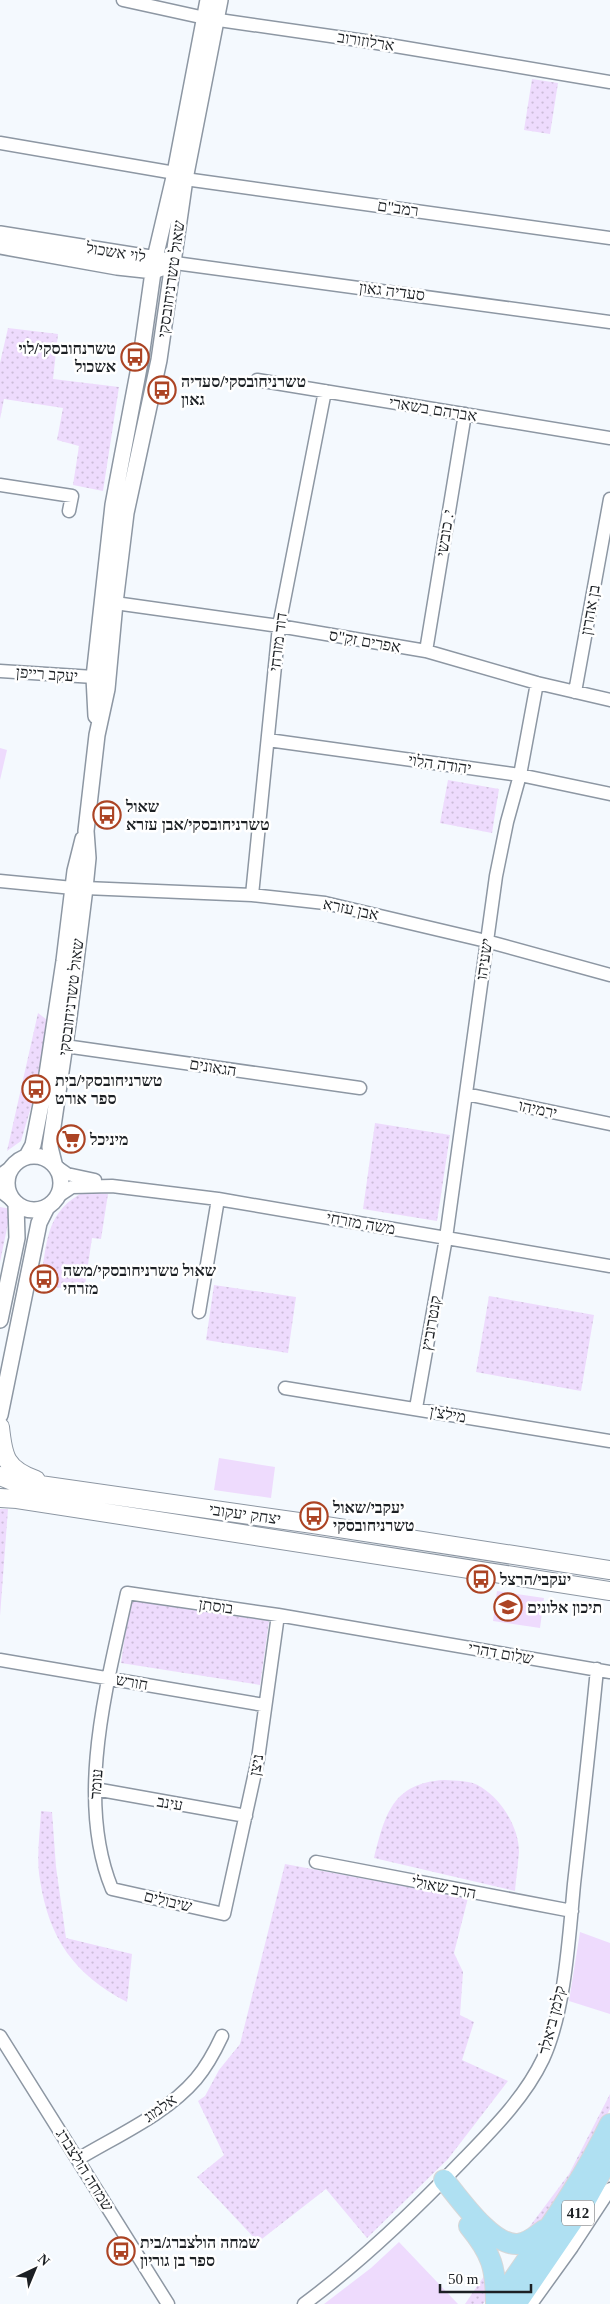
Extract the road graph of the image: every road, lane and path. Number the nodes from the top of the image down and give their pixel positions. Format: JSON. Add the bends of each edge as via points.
{"nodes":[{"id":1,"x":122,"y":0,"type":"edge"},
{"id":2,"x":208,"y":0,"type":"edge"},
{"id":3,"x":220,"y":0,"type":"edge"},
{"id":4,"x":211,"y":19,"type":"junction"},
{"id":5,"x":610,"y":82,"type":"edge"},
{"id":6,"x":0,"y":143,"type":"edge"},
{"id":7,"x":180,"y":176,"type":"junction"},
{"id":8,"x":0,"y":234,"type":"edge"},
{"id":9,"x":610,"y":238,"type":"edge"},
{"id":10,"x":0,"y":246,"type":"edge"},
{"id":11,"x":174,"y":263,"type":"junction"},
{"id":12,"x":155,"y":265,"type":"junction"},
{"id":13,"x":117,"y":267,"type":"junction"},
{"id":14,"x":151,"y":292,"type":"junction"},
{"id":15,"x":610,"y":322,"type":"edge"},
{"id":16,"x":257,"y":380,"type":"dead end"},
{"id":17,"x":325,"y":391,"type":"junction"},
{"id":18,"x":465,"y":414,"type":"junction"},
{"id":19,"x":610,"y":438,"type":"edge"},
{"id":20,"x":0,"y":484,"type":"edge"},
{"id":21,"x":610,"y":499,"type":"edge"},
{"id":22,"x":69,"y":511,"type":"dead end"},
{"id":23,"x":115,"y":603,"type":"junction"},
{"id":24,"x":278,"y":626,"type":"junction"},
{"id":25,"x":426,"y":652,"type":"junction"},
{"id":26,"x":0,"y":671,"type":"edge"},
{"id":27,"x":94,"y":678,"type":"junction"},
{"id":28,"x":537,"y":683,"type":"junction"},
{"id":29,"x":575,"y":692,"type":"junction"},
{"id":30,"x":610,"y":700,"type":"edge"},
{"id":31,"x":97,"y":735,"type":"junction"},
{"id":32,"x":268,"y":740,"type":"junction"},
{"id":33,"x":520,"y":774,"type":"junction"},
{"id":34,"x":610,"y":794,"type":"edge"},
{"id":35,"x":0,"y":881,"type":"edge"},
{"id":36,"x":81,"y":892,"type":"junction"},
{"id":37,"x":252,"y":895,"type":"junction"},
{"id":38,"x":486,"y":941,"type":"junction"},
{"id":39,"x":610,"y":975,"type":"edge"},
{"id":40,"x":65,"y":1046,"type":"junction"},
{"id":41,"x":360,"y":1088,"type":"dead end"},
{"id":42,"x":466,"y":1094,"type":"junction"},
{"id":43,"x":610,"y":1124,"type":"edge"},
{"id":44,"x":26,"y":1156,"type":"junction"},
{"id":45,"x":14,"y":1165,"type":"junction"},
{"id":46,"x":55,"y":1165,"type":"junction"},
{"id":47,"x":0,"y":1175,"type":"edge"},
{"id":48,"x":112,"y":1186,"type":"junction"},
{"id":49,"x":0,"y":1191,"type":"edge"},
{"id":50,"x":218,"y":1198,"type":"junction"},
{"id":51,"x":14,"y":1202,"type":"junction"},
{"id":52,"x":52,"y":1202,"type":"junction"},
{"id":53,"x":446,"y":1238,"type":"junction"},
{"id":54,"x":610,"y":1266,"type":"edge"},
{"id":55,"x":199,"y":1312,"type":"dead end"},
{"id":56,"x":0,"y":1320,"type":"edge"},
{"id":57,"x":285,"y":1388,"type":"dead end"},
{"id":58,"x":416,"y":1408,"type":"junction"},
{"id":59,"x":0,"y":1415,"type":"edge"},
{"id":60,"x":0,"y":1427,"type":"edge"},
{"id":61,"x":610,"y":1441,"type":"edge"},
{"id":62,"x":0,"y":1476,"type":"edge"},
{"id":63,"x":57,"y":1487,"type":"junction"},
{"id":64,"x":0,"y":1498,"type":"edge"},
{"id":65,"x":610,"y":1570,"type":"edge"},
{"id":66,"x":610,"y":1591,"type":"edge"},
{"id":67,"x":278,"y":1615,"type":"junction"},
{"id":68,"x":392,"y":1634,"type":"joint"},
{"id":69,"x":0,"y":1660,"type":"edge"},
{"id":70,"x":597,"y":1669,"type":"junction"},
{"id":71,"x":610,"y":1672,"type":"edge"},
{"id":72,"x":108,"y":1678,"type":"junction"},
{"id":73,"x":264,"y":1705,"type":"junction"},
{"id":74,"x":95,"y":1789,"type":"junction"},
{"id":75,"x":246,"y":1816,"type":"junction"},
{"id":76,"x":316,"y":1862,"type":"dead end"},
{"id":77,"x":112,"y":1889,"type":"joint"},
{"id":78,"x":572,"y":1911,"type":"junction"},
{"id":79,"x":224,"y":1914,"type":"joint"},
{"id":80,"x":0,"y":2036,"type":"edge"},
{"id":81,"x":222,"y":2036,"type":"dead end"},
{"id":82,"x":610,"y":2124,"type":"edge"},
{"id":83,"x":610,"y":2156,"type":"edge"},
{"id":84,"x":78,"y":2159,"type":"junction"},
{"id":85,"x":440,"y":2184,"type":"junction"},
{"id":86,"x":610,"y":2189,"type":"edge"},
{"id":87,"x":555,"y":2221,"type":"junction"},
{"id":88,"x":482,"y":2242,"type":"junction"},
{"id":89,"x":542,"y":2267,"type":"junction"},
{"id":90,"x":520,"y":2268,"type":"junction"},
{"id":91,"x":168,"y":2304,"type":"edge"},
{"id":92,"x":304,"y":2304,"type":"edge"},
{"id":93,"x":496,"y":2304,"type":"edge"},
{"id":94,"x":516,"y":2304,"type":"edge"},
{"id":95,"x":531,"y":2304,"type":"edge"}],
"edges":[{"from":1,"to":4,"type":"street","name":"ארלוזורוב"},
{"from":2,"to":4,"type":"street","name":"שאול טשרניחובסקי"},
{"from":3,"to":4,"type":"street","name":"שאול טשרניחובסקי"},
{"from":4,"to":5,"type":"street","name":"ארלוזורוב"},
{"from":4,"to":7,"type":"street","name":"שאול טשרניחובסקי"},
{"from":6,"to":7,"type":"street","name":"רמב\"ם"},
{"from":7,"to":9,"type":"street","name":"רמב\"ם"},
{"from":7,"to":11,"type":"street","name":"שאול טשרניחובסקי"},
{"from":7,"to":12,"type":"street","name":"שאול טשרניחובסקי"},
{"from":8,"to":12,"type":"street","name":"לוי אשכול"},
{"from":10,"to":13,"type":"street","name":"לוי אשכול"},
{"from":11,"to":12,"type":"street","name":"לוי אשכול"},
{"from":11,"to":15,"type":"street","name":"סעדיה גאון"},
{"from":11,"to":23,"type":"street","name":"שאול טשרניחובסקי","via":[[159,360],[126,514]]},
{"from":12,"to":13,"type":"street","name":"לוי אשכול"},
{"from":12,"to":14,"type":"street","name":"שאול טשרניחובסקי"},
{"from":13,"to":14,"type":"street","via":[[134,275]]},
{"from":14,"to":27,"type":"street","name":"שאול טשרניחובסקי","via":[[113,505]]},
{"from":16,"to":17,"type":"street","name":"אברהם בשארי"},
{"from":17,"to":18,"type":"street","name":"אברהם בשארי"},
{"from":17,"to":24,"type":"street","name":"דוד מזרחי"},
{"from":18,"to":19,"type":"street","name":"אברהם בשארי"},
{"from":18,"to":25,"type":"street","name":"י. כובשי"},
{"from":20,"to":22,"type":"street","via":[[72,496]]},
{"from":21,"to":29,"type":"street","name":"בן אהרון"},
{"from":23,"to":24,"type":"street","name":"אפרים זק\"ס"},
{"from":23,"to":31,"type":"street","name":"שאול טשרניחובסקי","via":[[107,689]]},
{"from":24,"to":25,"type":"street","name":"אפרים זק\"ס"},
{"from":24,"to":32,"type":"street","name":"דוד מזרחי"},
{"from":25,"to":28,"type":"street","name":"אפרים זק\"ס"},
{"from":26,"to":27,"type":"street","name":"יעקב רייפן"},
{"from":27,"to":31,"type":"street","name":"שאול טשרניחובסקי"},
{"from":28,"to":29,"type":"street","name":"אפרים זק\"ס"},
{"from":28,"to":33,"type":"street","name":"ישעיהו"},
{"from":29,"to":30,"type":"street","name":"אפרים זק\"ס"},
{"from":31,"to":36,"type":"street","name":"שאול טשרניחובסקי","via":[[86,831],[78,853]]},
{"from":32,"to":33,"type":"street","name":"יהודה הלוי"},
{"from":32,"to":37,"type":"street","name":"דוד מזרחי"},
{"from":33,"to":34,"type":"street","name":"יהודה הלוי"},
{"from":33,"to":38,"type":"street","name":"ישעיהו","via":[[507,822]]},
{"from":35,"to":36,"type":"street"},
{"from":36,"to":37,"type":"street","name":"אבן עזרא"},
{"from":36,"to":40,"type":"street","name":"שאול טשרניחובסקי"},
{"from":36,"to":44,"type":"street","name":"שאול טשרניחובסקי","via":[[33,1145]]},
{"from":37,"to":38,"type":"street","name":"אבן עזרא","via":[[325,902]]},
{"from":38,"to":39,"type":"street","name":"אבן עזרא"},
{"from":38,"to":42,"type":"street","name":"ישעיהו"},
{"from":40,"to":41,"type":"street","name":"הגאונים"},
{"from":40,"to":46,"type":"street","name":"שאול טשרניחובסקי","via":[[50,1148]]},
{"from":42,"to":43,"type":"street","name":"ירמיהו"},
{"from":42,"to":53,"type":"street","name":"ישעיהו"},
{"from":44,"to":45,"type":"street"},
{"from":44,"to":46,"type":"street","via":[[38,1154]]},
{"from":45,"to":47,"type":"street"},
{"from":45,"to":51,"type":"street","via":[[7,1178]]},
{"from":46,"to":48,"type":"street","name":"משה מזרחי","via":[[67,1174]]},
{"from":46,"to":52,"type":"street","via":[[61,1182]]},
{"from":48,"to":50,"type":"street","name":"משה מזרחי"},
{"from":48,"to":52,"type":"street","name":"משה מזרחי","via":[[72,1187]]},
{"from":49,"to":51,"type":"street"},
{"from":50,"to":53,"type":"street","name":"משה מזרחי"},
{"from":50,"to":55,"type":"street"},
{"from":51,"to":52,"type":"street","via":[[31,1211]]},
{"from":51,"to":56,"type":"street","via":[[17,1238]]},
{"from":52,"to":59,"type":"street","via":[[39,1223]]},
{"from":53,"to":54,"type":"street","name":"משה מזרחי"},
{"from":53,"to":58,"type":"street","name":"קנטרוביץ"},
{"from":57,"to":58,"type":"street","name":"מילצ'ן"},
{"from":58,"to":61,"type":"street","name":"מילצ'ן"},
{"from":60,"to":63,"type":"main road","via":[[3,1452],[10,1465],[22,1475]]},
{"from":62,"to":63,"type":"main road","name":"יצחק יעקובי","via":[[12,1481]]},
{"from":63,"to":65,"type":"main road","name":"יצחק יעקובי"},
{"from":64,"to":66,"type":"main road","name":"יצחק יעקובי"},
{"from":67,"to":68,"type":"street","name":"בוסתן"},
{"from":67,"to":72,"type":"street","name":"בוסתן","via":[[127,1593]]},
{"from":67,"to":73,"type":"street","name":"ניצן"},
{"from":68,"to":70,"type":"street","name":"שלום דהרי"},
{"from":69,"to":72,"type":"street","name":"חורש"},
{"from":70,"to":71,"type":"street","name":"שלום דהרי"},
{"from":70,"to":78,"type":"street","name":"קלמן ביאלר"},
{"from":72,"to":73,"type":"street","name":"חורש"},
{"from":72,"to":74,"type":"street","name":"עומר"},
{"from":73,"to":75,"type":"street","name":"ניצן","via":[[258,1759]]},
{"from":74,"to":75,"type":"street","name":"עינב"},
{"from":74,"to":77,"type":"street","name":"עומר","via":[[97,1838],[102,1865]]},
{"from":75,"to":79,"type":"street","name":"ניצן"},
{"from":76,"to":78,"type":"street","name":"הרב שאולי"},
{"from":77,"to":79,"type":"street","name":"שיבולים"},
{"from":78,"to":85,"type":"street","name":"קלמן ביאלר","via":[[559,2000],[542,2060],[497,2125]]},
{"from":80,"to":84,"type":"street","name":"שמחה הולצברג"},
{"from":81,"to":84,"type":"street","name":"אלמוג","via":[[204,2068],[176,2098]]},
{"from":82,"to":87,"type":"main road","number":"412"},
{"from":83,"to":89,"type":"main road","number":"412","via":[[582,2207]]},
{"from":84,"to":91,"type":"street","name":"שמחה הולצברג"},
{"from":85,"to":87,"type":"main road","via":[[491,2234],[505,2242],[518,2245]]},
{"from":85,"to":88,"type":"main road"},
{"from":85,"to":92,"type":"street","name":"קלמן ביאלר","via":[[336,2280]]},
{"from":86,"to":95,"type":"street"},
{"from":87,"to":90,"type":"main road","number":"412"},
{"from":88,"to":90,"type":"main road"},
{"from":88,"to":93,"type":"main road","via":[[495,2269]]},
{"from":89,"to":90,"type":"main road","via":[[532,2271]]},
{"from":89,"to":94,"type":"main road","number":"412"},
{"from":90,"to":93,"type":"main road","number":"412"}]}
